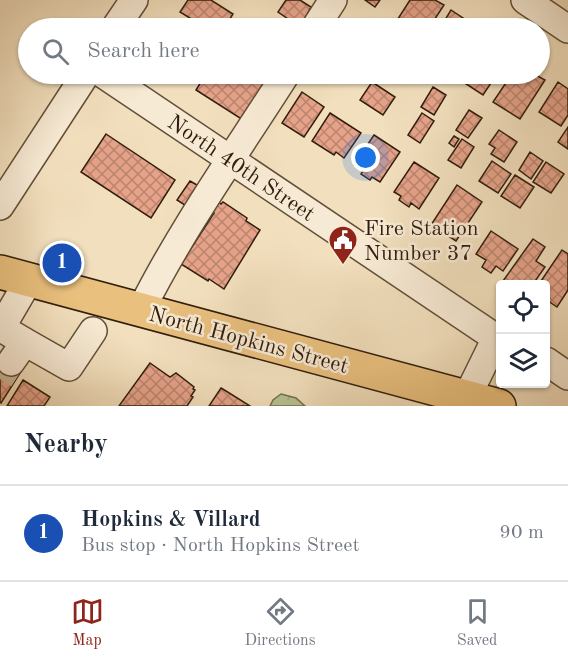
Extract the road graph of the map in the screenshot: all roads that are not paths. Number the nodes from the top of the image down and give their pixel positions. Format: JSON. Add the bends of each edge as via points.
{"nodes":[{"id":1,"x":134,"y":0,"type":"edge"},
{"id":2,"x":333,"y":0,"type":"edge"},
{"id":3,"x":525,"y":0,"type":"edge"},
{"id":4,"x":122,"y":18,"type":"edge"},
{"id":5,"x":321,"y":18,"type":"edge"},
{"id":6,"x":568,"y":29,"type":"edge"},
{"id":7,"x":79,"y":84,"type":"edge"},
{"id":8,"x":118,"y":84,"type":"edge"},
{"id":9,"x":280,"y":84,"type":"edge"},
{"id":10,"x":232,"y":160,"type":"junction"},
{"id":11,"x":0,"y":206,"type":"edge"},
{"id":12,"x":15,"y":276,"type":"edge"},
{"id":13,"x":141,"y":310,"type":"junction"},
{"id":14,"x":1,"y":329,"type":"edge"},
{"id":15,"x":93,"y":331,"type":"dead end"},
{"id":16,"x":496,"y":338,"type":"edge"},
{"id":17,"x":496,"y":343,"type":"edge"},
{"id":18,"x":550,"y":364,"type":"edge"},
{"id":19,"x":568,"y":375,"type":"edge"},
{"id":20,"x":467,"y":397,"type":"junction"},
{"id":21,"x":499,"y":406,"type":"edge"}],
"edges":[{"from":1,"to":4,"type":"street"},
{"from":2,"to":5,"type":"street"},
{"from":3,"to":6,"type":"street"},
{"from":7,"to":11,"type":"street"},
{"from":8,"to":10,"type":"street","name":"North 40th Street"},
{"from":9,"to":10,"type":"street"},
{"from":10,"to":13,"type":"street"},
{"from":10,"to":16,"type":"street","name":"North 40th Street"},
{"from":12,"to":13,"type":"main road","name":"North Hopkins Street"},
{"from":12,"to":14,"type":"street"},
{"from":13,"to":20,"type":"main road","name":"North Hopkins Street"},
{"from":14,"to":15,"type":"street","via":[[18,352],[69,367]]},
{"from":17,"to":20,"type":"street"},
{"from":18,"to":19,"type":"street"},
{"from":20,"to":21,"type":"main road","name":"North Hopkins Street"}]}
